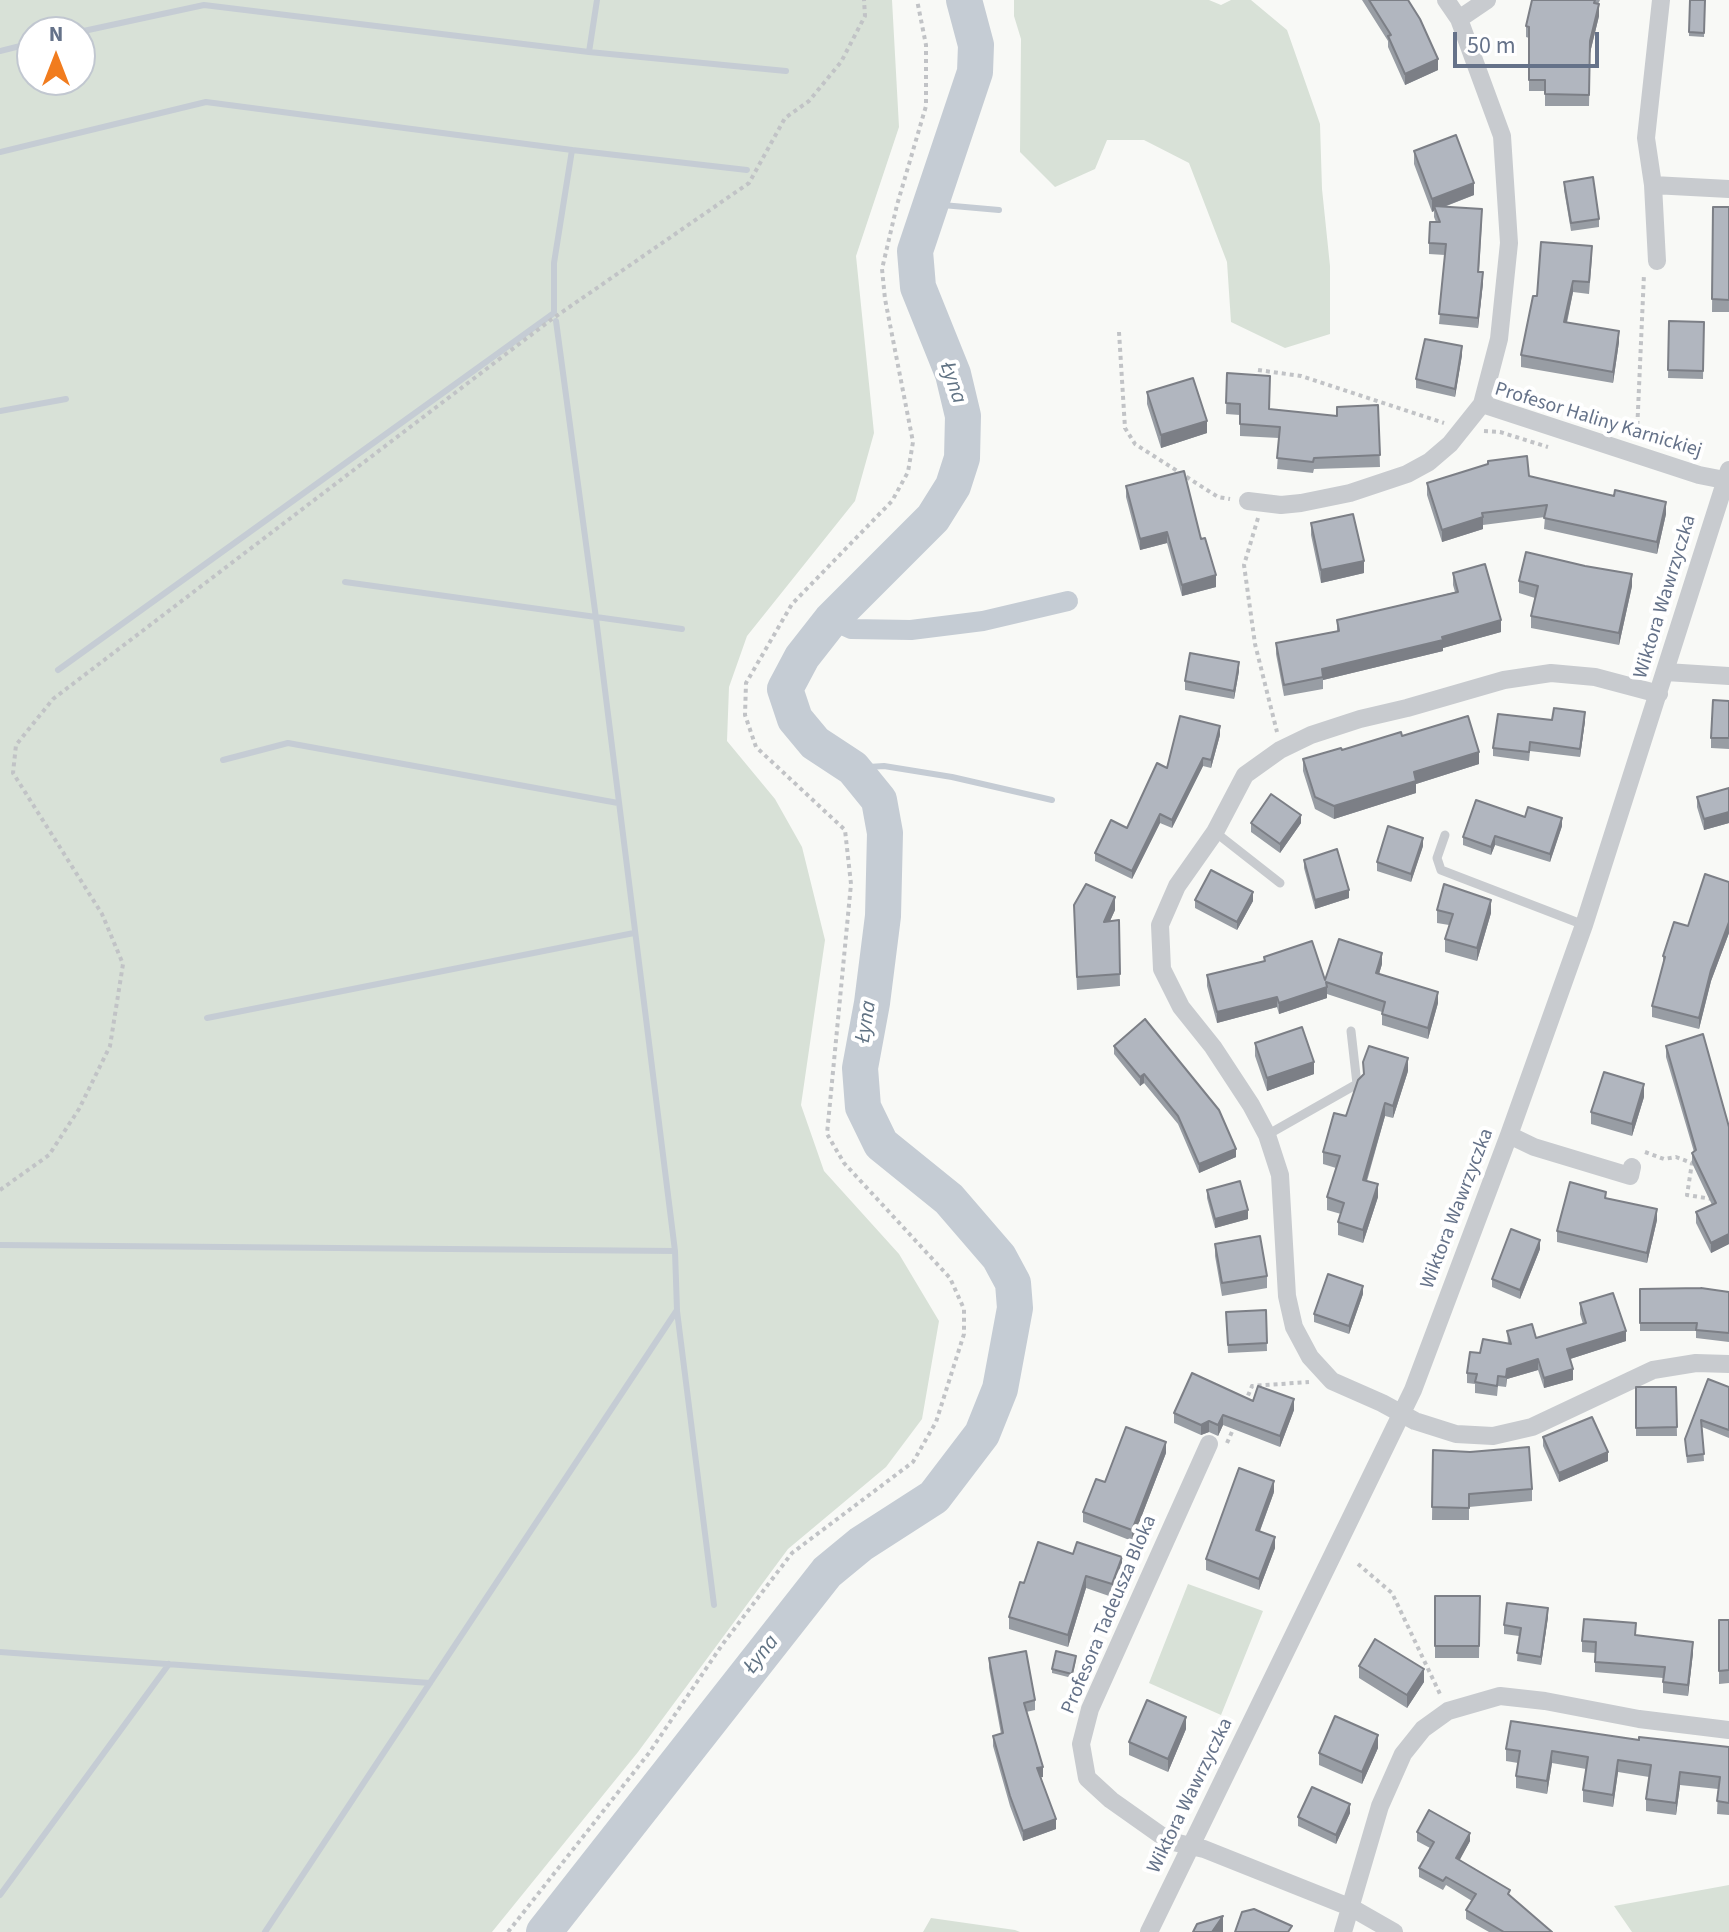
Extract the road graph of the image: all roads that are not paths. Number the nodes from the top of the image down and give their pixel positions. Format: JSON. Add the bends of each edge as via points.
{"nodes":[{"id":1,"x":1446,"y":0,"type":"edge"},
{"id":2,"x":1487,"y":0,"type":"edge"},
{"id":3,"x":1661,"y":0,"type":"edge"},
{"id":4,"x":1459,"y":19,"type":"junction"},
{"id":5,"x":1653,"y":185,"type":"junction"},
{"id":6,"x":1729,"y":189,"type":"edge"},
{"id":7,"x":1657,"y":261,"type":"road end"},
{"id":8,"x":1482,"y":404,"type":"junction"},
{"id":9,"x":1728,"y":477,"type":"edge"},
{"id":10,"x":1255,"y":503,"type":"road end"},
{"id":11,"x":1666,"y":672,"type":"junction"},
{"id":12,"x":1729,"y":676,"type":"edge"},
{"id":13,"x":1659,"y":694,"type":"junction"},
{"id":14,"x":1215,"y":832,"type":"junction"},
{"id":15,"x":1445,"y":835,"type":"dead end"},
{"id":16,"x":1280,"y":883,"type":"dead end"},
{"id":17,"x":1584,"y":925,"type":"junction"},
{"id":18,"x":1351,"y":1031,"type":"dead end"},
{"id":19,"x":1267,"y":1135,"type":"junction"},
{"id":20,"x":1509,"y":1135,"type":"junction"},
{"id":21,"x":1632,"y":1167,"type":"road end"},
{"id":22,"x":1729,"y":1364,"type":"edge"},
{"id":23,"x":1401,"y":1415,"type":"junction"},
{"id":24,"x":1209,"y":1444,"type":"road end"},
{"id":25,"x":1729,"y":1730,"type":"edge"},
{"id":26,"x":1192,"y":1847,"type":"junction"},
{"id":27,"x":1352,"y":1908,"type":"junction"},
{"id":28,"x":1149,"y":1932,"type":"edge"},
{"id":29,"x":1343,"y":1932,"type":"edge"},
{"id":30,"x":1394,"y":1932,"type":"edge"}],
"edges":[{"from":1,"to":4,"type":"street"},
{"from":2,"to":4,"type":"street"},
{"from":3,"to":5,"type":"street","via":[[1646,138]]},
{"from":4,"to":8,"type":"street","via":[[1502,136],[1509,243],[1499,339]]},
{"from":5,"to":6,"type":"street"},
{"from":5,"to":7,"type":"street"},
{"from":8,"to":9,"type":"street","name":"Profesor Haliny Karnickiej"},
{"from":8,"to":10,"type":"street","name":"Profesor Haliny Karnickiej","via":[[1429,462],[1407,474],[1301,503]]},
{"from":9,"to":11,"type":"street","name":"Wiktora Wawrzyczka"},
{"from":11,"to":12,"type":"street"},
{"from":11,"to":13,"type":"street","name":"Wiktora Wawrzyczka"},
{"from":13,"to":14,"type":"street","via":[[1595,677],[1551,673],[1504,680],[1360,719],[1280,750],[1245,775]]},
{"from":13,"to":17,"type":"street","name":"Wiktora Wawrzyczka"},
{"from":14,"to":16,"type":"lane"},
{"from":14,"to":19,"type":"street","via":[[1177,886],[1160,925],[1162,969],[1181,1007],[1213,1047]]},
{"from":15,"to":17,"type":"lane","via":[[1437,858],[1441,870]]},
{"from":17,"to":20,"type":"street","name":"Wiktora Wawrzyczka"},
{"from":18,"to":19,"type":"lane","via":[[1357,1084]]},
{"from":19,"to":23,"type":"street","via":[[1280,1175],[1287,1296],[1294,1327],[1310,1357],[1332,1381]]},
{"from":20,"to":21,"type":"street","via":[[1630,1176]]},
{"from":20,"to":23,"type":"street","name":"Wiktora Wawrzyczka"},
{"from":22,"to":23,"type":"street","via":[[1653,1370],[1532,1427],[1493,1436],[1456,1434]]},
{"from":23,"to":26,"type":"street","name":"Wiktora Wawrzyczka"},
{"from":24,"to":26,"type":"street","name":"Profesora Tadeusza Bloka","via":[[1090,1709],[1081,1744],[1087,1778],[1169,1841]]},
{"from":25,"to":27,"type":"street","via":[[1500,1696],[1448,1711],[1423,1729],[1403,1754],[1380,1806]]},
{"from":26,"to":27,"type":"street","name":"Profesora Tadeusza Bloka"},
{"from":26,"to":28,"type":"street","name":"Wiktora Wawrzyczka"},
{"from":27,"to":29,"type":"street"},
{"from":27,"to":30,"type":"street","name":"Profesora Tadeusza Bloka"}]}
